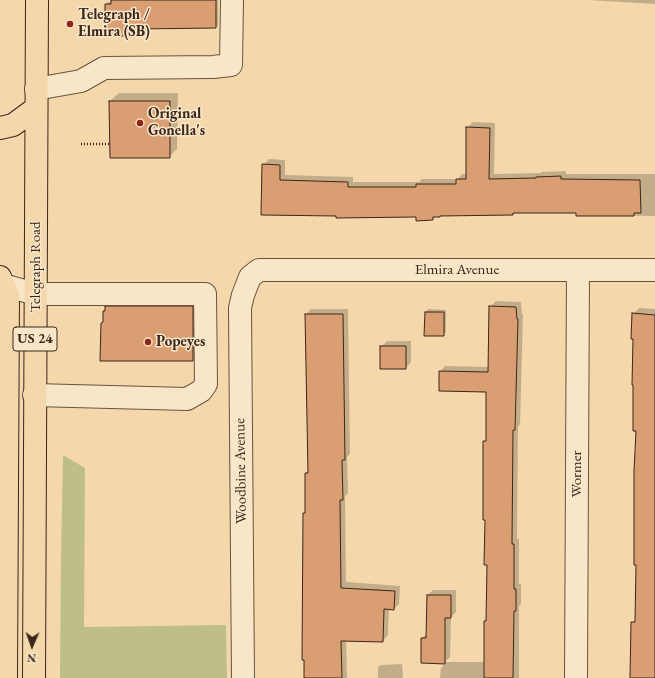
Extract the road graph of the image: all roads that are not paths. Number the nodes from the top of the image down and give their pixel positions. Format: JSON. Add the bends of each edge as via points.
{"nodes":[{"id":1,"x":37,"y":0,"type":"edge"},
{"id":2,"x":232,"y":0,"type":"edge"},
{"id":3,"x":36,"y":99,"type":"junction"},
{"id":4,"x":0,"y":128,"type":"edge"},
{"id":5,"x":259,"y":270,"type":"joint"},
{"id":6,"x":578,"y":270,"type":"junction"},
{"id":7,"x":655,"y":270,"type":"edge"},
{"id":8,"x":2,"y":281,"type":"edge"},
{"id":9,"x":36,"y":294,"type":"junction"},
{"id":10,"x":34,"y":395,"type":"junction"},
{"id":11,"x":6,"y":678,"type":"edge"},
{"id":12,"x":34,"y":678,"type":"edge"},
{"id":13,"x":243,"y":678,"type":"edge"},
{"id":14,"x":576,"y":678,"type":"edge"}],
"edges":[{"from":1,"to":3,"type":"main road","name":"Telegraph Road","number":"US 24"},
{"from":2,"to":3,"type":"street","via":[[231,66],[104,68],[81,81]]},
{"from":3,"to":4,"type":"main road","via":[[12,125]]},
{"from":3,"to":9,"type":"main road","name":"Telegraph Road","number":"US 24"},
{"from":5,"to":6,"type":"street","name":"Elmira Avenue"},
{"from":5,"to":13,"type":"street","name":"Woodbine Avenue","via":[[250,277],[242,295],[240,308]]},
{"from":6,"to":7,"type":"street","name":"Elmira Avenue"},
{"from":6,"to":14,"type":"street","name":"Wormer"},
{"from":8,"to":9,"type":"street"},
{"from":8,"to":11,"type":"main road","via":[[8,296]]},
{"from":9,"to":10,"type":"main road","name":"Telegraph Road","number":"US 24"},
{"from":9,"to":10,"type":"street","via":[[205,294],[206,384],[201,391],[187,398]]},
{"from":10,"to":12,"type":"main road","name":"Telegraph Road","number":"US 24"}]}
